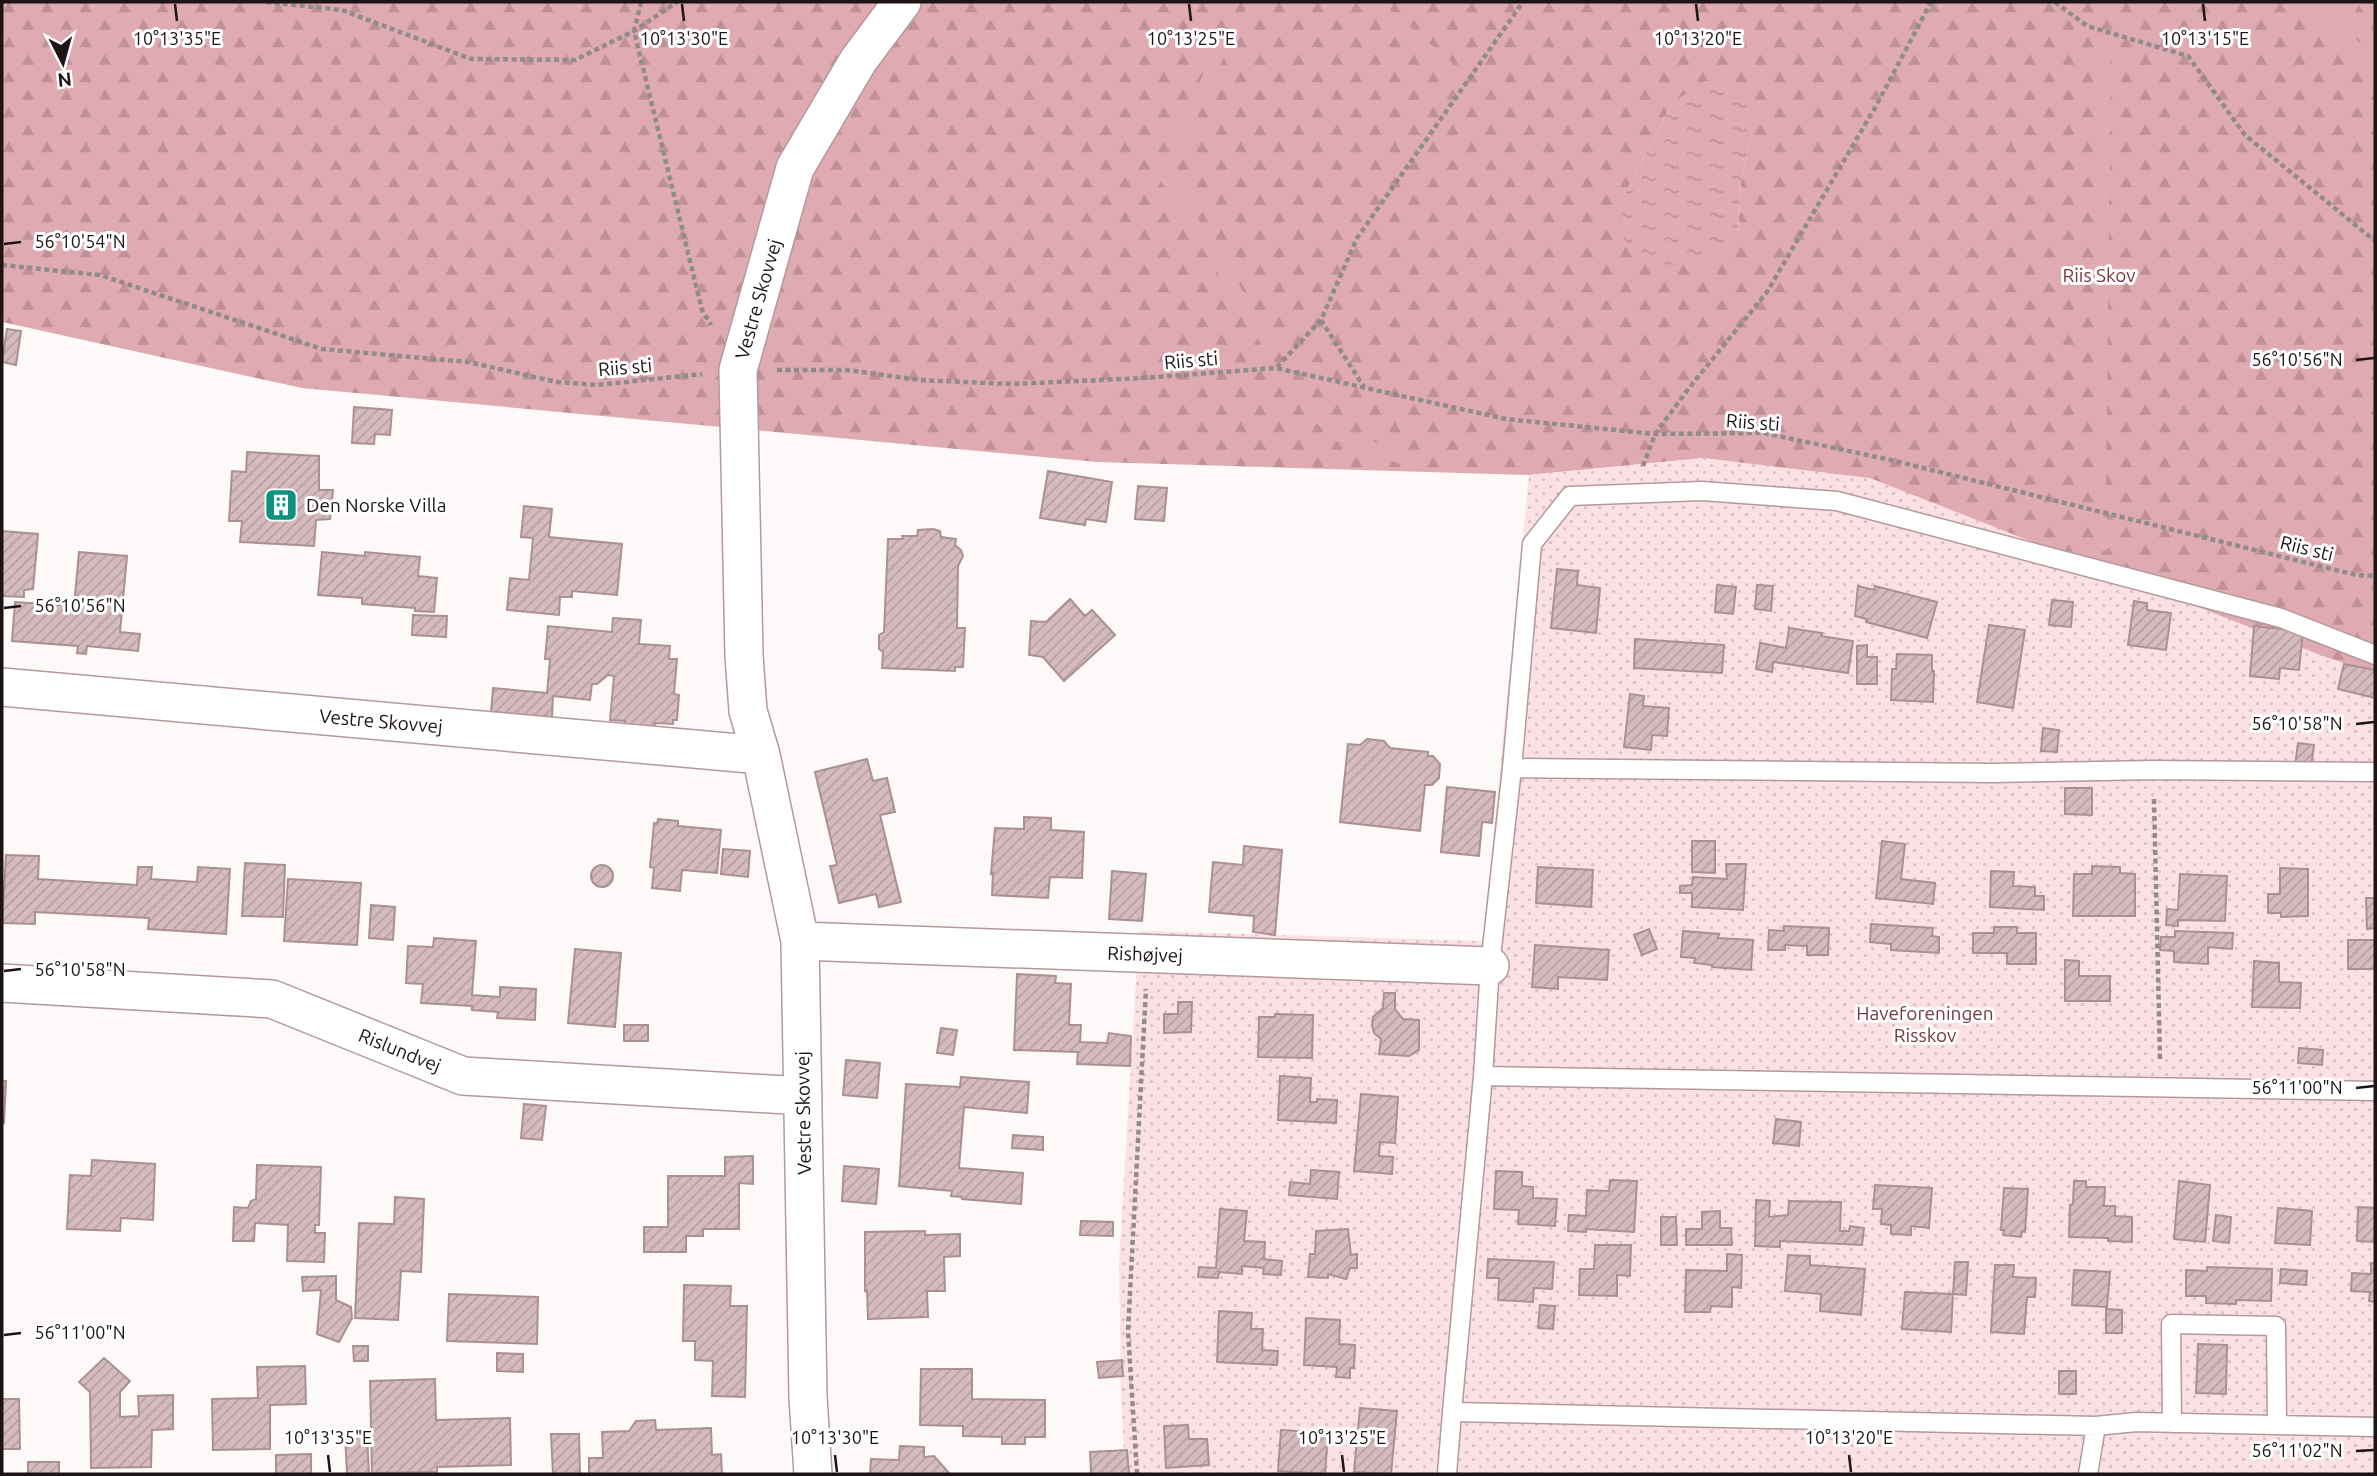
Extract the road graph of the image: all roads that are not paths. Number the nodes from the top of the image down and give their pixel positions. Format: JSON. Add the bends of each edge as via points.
{"nodes":[{"id":1,"x":902,"y":2,"type":"edge"},
{"id":2,"x":2375,"y":655,"type":"edge"},
{"id":3,"x":2,"y":687,"type":"edge"},
{"id":4,"x":761,"y":755,"type":"junction"},
{"id":5,"x":1512,"y":768,"type":"junction"},
{"id":6,"x":2375,"y":772,"type":"edge"},
{"id":7,"x":800,"y":941,"type":"junction"},
{"id":8,"x":1490,"y":966,"type":"junction"},
{"id":9,"x":2,"y":983,"type":"edge"},
{"id":10,"x":1483,"y":1076,"type":"junction"},
{"id":11,"x":2375,"y":1091,"type":"edge"},
{"id":12,"x":803,"y":1096,"type":"junction"},
{"id":13,"x":1452,"y":1412,"type":"junction"},
{"id":14,"x":2172,"y":1423,"type":"junction"},
{"id":15,"x":2277,"y":1425,"type":"junction"},
{"id":16,"x":2096,"y":1426,"type":"junction"},
{"id":17,"x":2375,"y":1427,"type":"edge"},
{"id":18,"x":813,"y":1474,"type":"edge"},
{"id":19,"x":1447,"y":1474,"type":"edge"},
{"id":20,"x":2088,"y":1474,"type":"edge"}],
"edges":[{"from":1,"to":4,"type":"street","name":"Vestre Skovvej","via":[[858,61],[795,167],[738,370],[744,656],[748,710]]},
{"from":2,"to":5,"type":"lane","via":[[2281,618],[1837,501],[1702,491],[1570,496],[1532,544]]},
{"from":3,"to":4,"type":"street","name":"Vestre Skovvej"},
{"from":4,"to":7,"type":"street","name":"Vestre Skovvej"},
{"from":5,"to":6,"type":"lane"},
{"from":5,"to":8,"type":"lane"},
{"from":7,"to":8,"type":"street","name":"Rishøjvej"},
{"from":7,"to":12,"type":"street","name":"Vestre Skovvej"},
{"from":8,"to":10,"type":"lane"},
{"from":9,"to":12,"type":"street","name":"Rislundvej","via":[[272,999],[463,1076]]},
{"from":10,"to":11,"type":"lane"},
{"from":10,"to":13,"type":"lane"},
{"from":12,"to":18,"type":"street","name":"Vestre Skovvej"},
{"from":13,"to":16,"type":"lane"},
{"from":13,"to":19,"type":"lane"},
{"from":14,"to":15,"type":"lane"},
{"from":14,"to":15,"type":"lane","via":[[2171,1324],[2276,1326]]},
{"from":14,"to":16,"type":"lane"},
{"from":15,"to":17,"type":"lane"},
{"from":16,"to":20,"type":"lane"}]}
